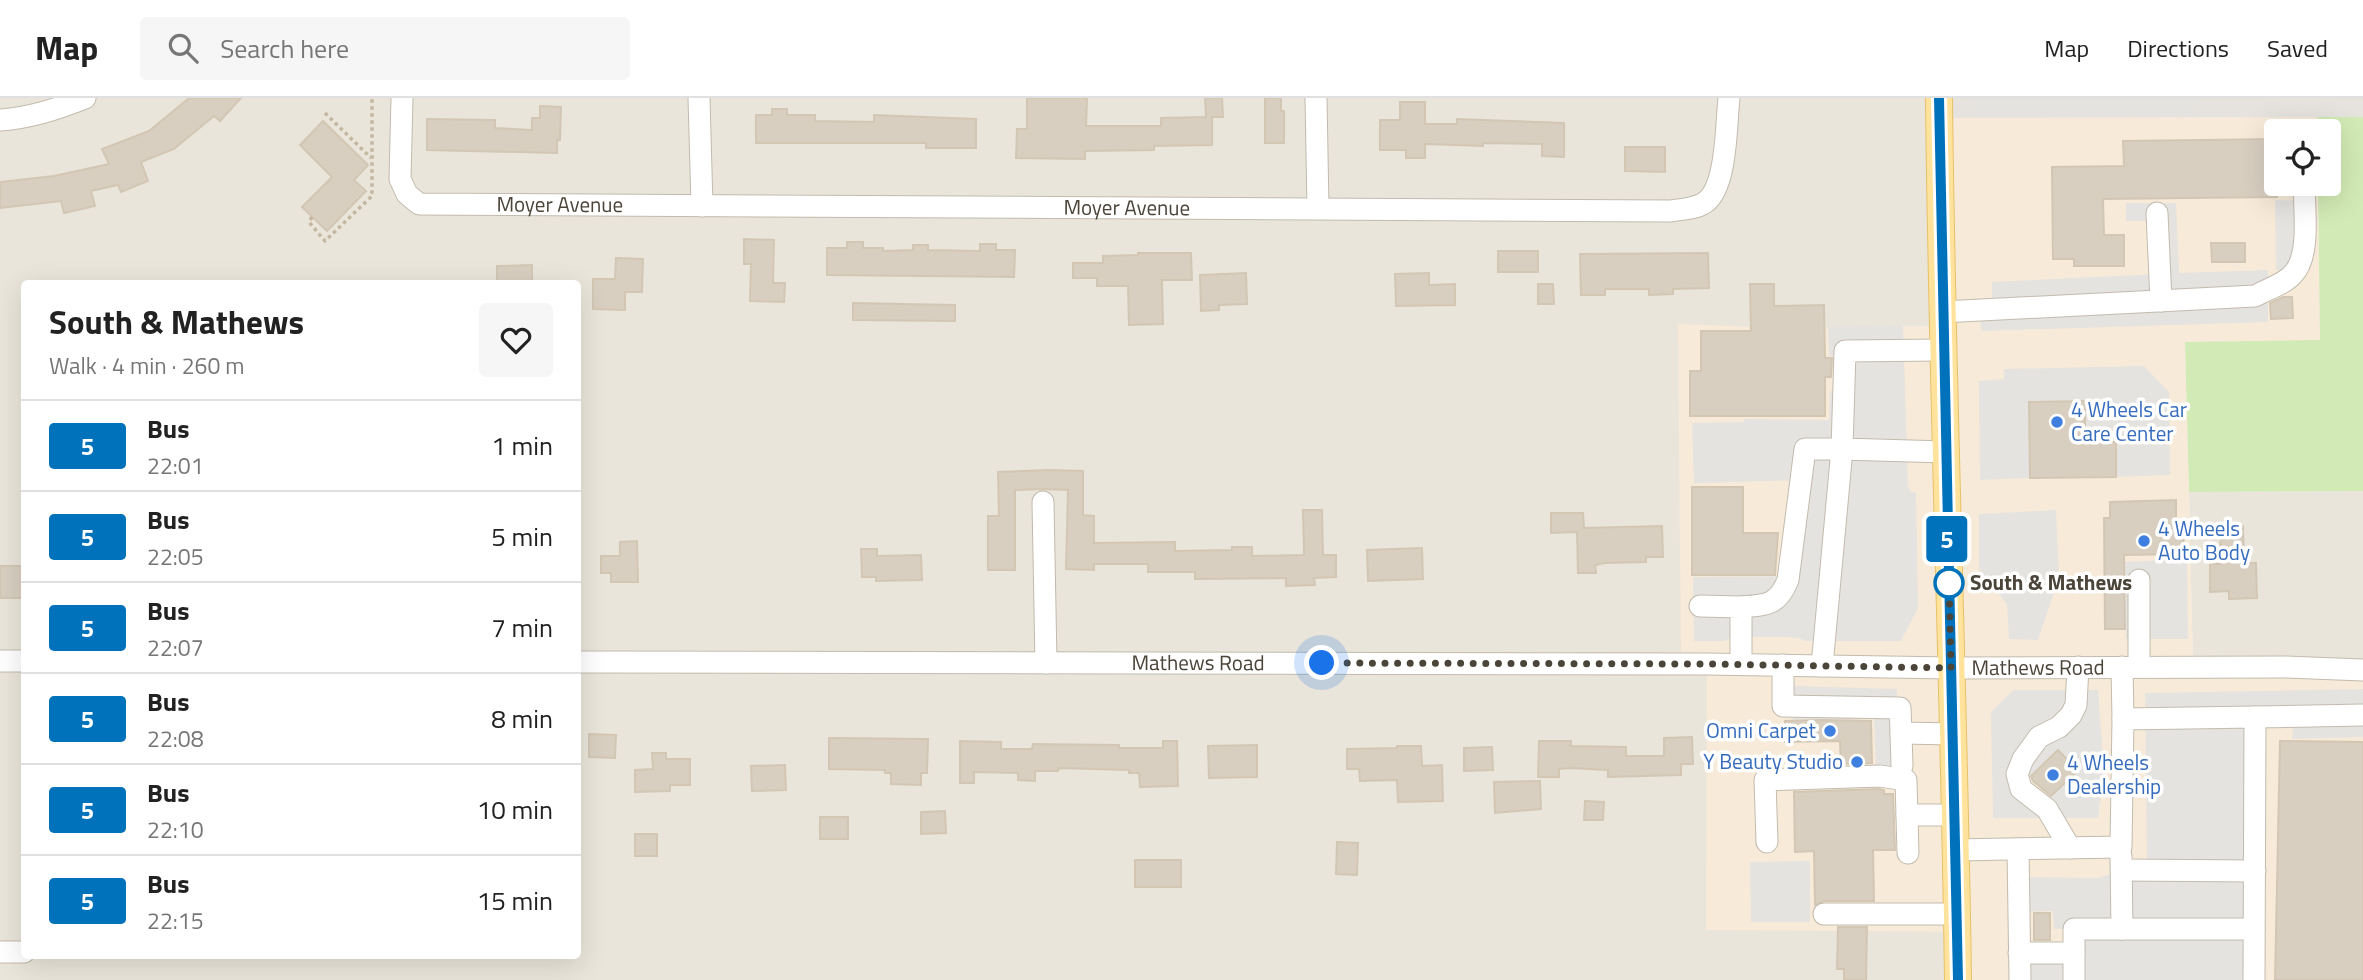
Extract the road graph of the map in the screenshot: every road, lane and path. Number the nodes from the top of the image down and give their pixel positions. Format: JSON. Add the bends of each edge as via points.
{"nodes":[{"id":1,"x":85,"y":98,"type":"edge"},
{"id":2,"x":372,"y":98,"type":"edge"},
{"id":3,"x":402,"y":98,"type":"edge"},
{"id":4,"x":699,"y":98,"type":"edge"},
{"id":5,"x":1316,"y":98,"type":"edge"},
{"id":6,"x":1730,"y":98,"type":"edge"},
{"id":7,"x":1939,"y":98,"type":"edge"},
{"id":8,"x":325,"y":113,"type":"dead end"},
{"id":9,"x":0,"y":120,"type":"edge"},
{"id":10,"x":372,"y":158,"type":"junction"},
{"id":11,"x":2304,"y":196,"type":"edge"},
{"id":12,"x":702,"y":206,"type":"junction"},
{"id":13,"x":1318,"y":208,"type":"junction"},
{"id":14,"x":2157,"y":213,"type":"dead end"},
{"id":15,"x":312,"y":217,"type":"dead end"},
{"id":16,"x":2161,"y":301,"type":"junction"},
{"id":17,"x":1942,"y":312,"type":"junction"},
{"id":18,"x":1942,"y":350,"type":"junction"},
{"id":19,"x":1842,"y":449,"type":"junction"},
{"id":20,"x":1945,"y":452,"type":"junction"},
{"id":21,"x":1043,"y":502,"type":"dead end"},
{"id":22,"x":2139,"y":580,"type":"dead end"},
{"id":23,"x":1700,"y":606,"type":"dead end"},
{"id":24,"x":1741,"y":607,"type":"junction"},
{"id":25,"x":0,"y":661,"type":"edge"},
{"id":26,"x":21,"y":661,"type":"edge"},
{"id":27,"x":581,"y":662,"type":"edge"},
{"id":28,"x":1046,"y":663,"type":"junction"},
{"id":29,"x":1741,"y":664,"type":"junction"},
{"id":30,"x":1783,"y":665,"type":"junction"},
{"id":31,"x":1822,"y":666,"type":"junction"},
{"id":32,"x":2078,"y":667,"type":"junction"},
{"id":33,"x":2130,"y":667,"type":"junction"},
{"id":34,"x":1951,"y":668,"type":"junction"},
{"id":35,"x":2363,"y":670,"type":"edge"},
{"id":36,"x":2363,"y":715,"type":"edge"},
{"id":37,"x":2255,"y":717,"type":"junction"},
{"id":38,"x":2123,"y":719,"type":"junction"},
{"id":39,"x":1901,"y":733,"type":"junction"},
{"id":40,"x":1954,"y":734,"type":"junction"},
{"id":41,"x":1902,"y":766,"type":"dead end"},
{"id":42,"x":1907,"y":815,"type":"junction"},
{"id":43,"x":1956,"y":815,"type":"junction"},
{"id":44,"x":1767,"y":842,"type":"dead end"},
{"id":45,"x":2121,"y":847,"type":"junction"},
{"id":46,"x":2070,"y":848,"type":"junction"},
{"id":47,"x":2018,"y":849,"type":"junction"},
{"id":48,"x":1956,"y":850,"type":"junction"},
{"id":49,"x":1908,"y":853,"type":"dead end"},
{"id":50,"x":2122,"y":870,"type":"junction"},
{"id":51,"x":2255,"y":871,"type":"junction"},
{"id":52,"x":1824,"y":914,"type":"dead end"},
{"id":53,"x":1957,"y":914,"type":"junction"},
{"id":54,"x":2122,"y":929,"type":"junction"},
{"id":55,"x":2255,"y":929,"type":"junction"},
{"id":56,"x":0,"y":952,"type":"edge"},
{"id":57,"x":21,"y":952,"type":"edge"},
{"id":58,"x":2019,"y":953,"type":"junction"},
{"id":59,"x":2074,"y":953,"type":"junction"},
{"id":60,"x":1958,"y":980,"type":"edge"},
{"id":61,"x":2020,"y":980,"type":"edge"},
{"id":62,"x":2074,"y":980,"type":"edge"},
{"id":63,"x":2254,"y":980,"type":"edge"}],
"edges":[{"from":1,"to":9,"type":"street","via":[[54,111]]},
{"from":2,"to":10,"type":"path"},
{"from":3,"to":12,"type":"street","name":"Moyer Avenue","via":[[400,179],[407,194],[419,204]]},
{"from":4,"to":12,"type":"street"},
{"from":5,"to":13,"type":"street"},
{"from":6,"to":13,"type":"street","name":"Moyer Avenue","via":[[1715,188],[1707,201],[1691,208]]},
{"from":7,"to":17,"type":"main road"},
{"from":8,"to":10,"type":"path"},
{"from":10,"to":15,"type":"path","via":[[372,196],[326,241],[309,222]]},
{"from":11,"to":16,"type":"street","via":[[2304,245],[2301,263],[2292,276],[2255,296]]},
{"from":12,"to":13,"type":"street","name":"Moyer Avenue"},
{"from":14,"to":16,"type":"street"},
{"from":16,"to":17,"type":"street"},
{"from":17,"to":18,"type":"main road"},
{"from":18,"to":19,"type":"street","via":[[1846,351]]},
{"from":18,"to":20,"type":"main road"},
{"from":19,"to":20,"type":"street"},
{"from":19,"to":24,"type":"street","via":[[1805,449],[1782,595],[1765,605]]},
{"from":19,"to":31,"type":"street"},
{"from":20,"to":34,"type":"main road"},
{"from":21,"to":28,"type":"street"},
{"from":22,"to":33,"type":"street"},
{"from":23,"to":24,"type":"street"},
{"from":24,"to":29,"type":"street"},
{"from":25,"to":26,"type":"street"},
{"from":27,"to":28,"type":"street","name":"Mathews Road"},
{"from":28,"to":29,"type":"street","name":"Mathews Road"},
{"from":29,"to":30,"type":"street","name":"Mathews Road"},
{"from":30,"to":31,"type":"street","name":"Mathews Road"},
{"from":30,"to":39,"type":"street","via":[[1783,706],[1900,708]]},
{"from":31,"to":34,"type":"street","name":"Mathews Road"},
{"from":32,"to":33,"type":"street","name":"Mathews Road"},
{"from":32,"to":34,"type":"street","name":"Mathews Road"},
{"from":32,"to":46,"type":"street","via":[[2076,705],[2071,715],[2039,737],[2017,774],[2021,789],[2047,809]]},
{"from":33,"to":35,"type":"street","name":"Mathews Road"},
{"from":33,"to":38,"type":"street"},
{"from":34,"to":40,"type":"main road"},
{"from":36,"to":37,"type":"street"},
{"from":37,"to":38,"type":"street"},
{"from":37,"to":51,"type":"street"},
{"from":38,"to":45,"type":"street"},
{"from":39,"to":40,"type":"street"},
{"from":39,"to":41,"type":"street"},
{"from":40,"to":43,"type":"main road"},
{"from":42,"to":43,"type":"street"},
{"from":42,"to":44,"type":"street","via":[[1906,780],[1881,776],[1765,780]]},
{"from":42,"to":49,"type":"street"},
{"from":43,"to":48,"type":"main road"},
{"from":45,"to":46,"type":"street"},
{"from":45,"to":50,"type":"street"},
{"from":46,"to":47,"type":"street"},
{"from":47,"to":48,"type":"street"},
{"from":47,"to":58,"type":"street"},
{"from":48,"to":53,"type":"main road"},
{"from":50,"to":51,"type":"street"},
{"from":50,"to":54,"type":"street"},
{"from":51,"to":55,"type":"street"},
{"from":52,"to":53,"type":"street"},
{"from":53,"to":60,"type":"main road"},
{"from":54,"to":55,"type":"street"},
{"from":54,"to":59,"type":"street","via":[[2074,929]]},
{"from":55,"to":63,"type":"street"},
{"from":56,"to":57,"type":"street"},
{"from":58,"to":59,"type":"street"},
{"from":58,"to":61,"type":"street"},
{"from":59,"to":62,"type":"street"}]}
